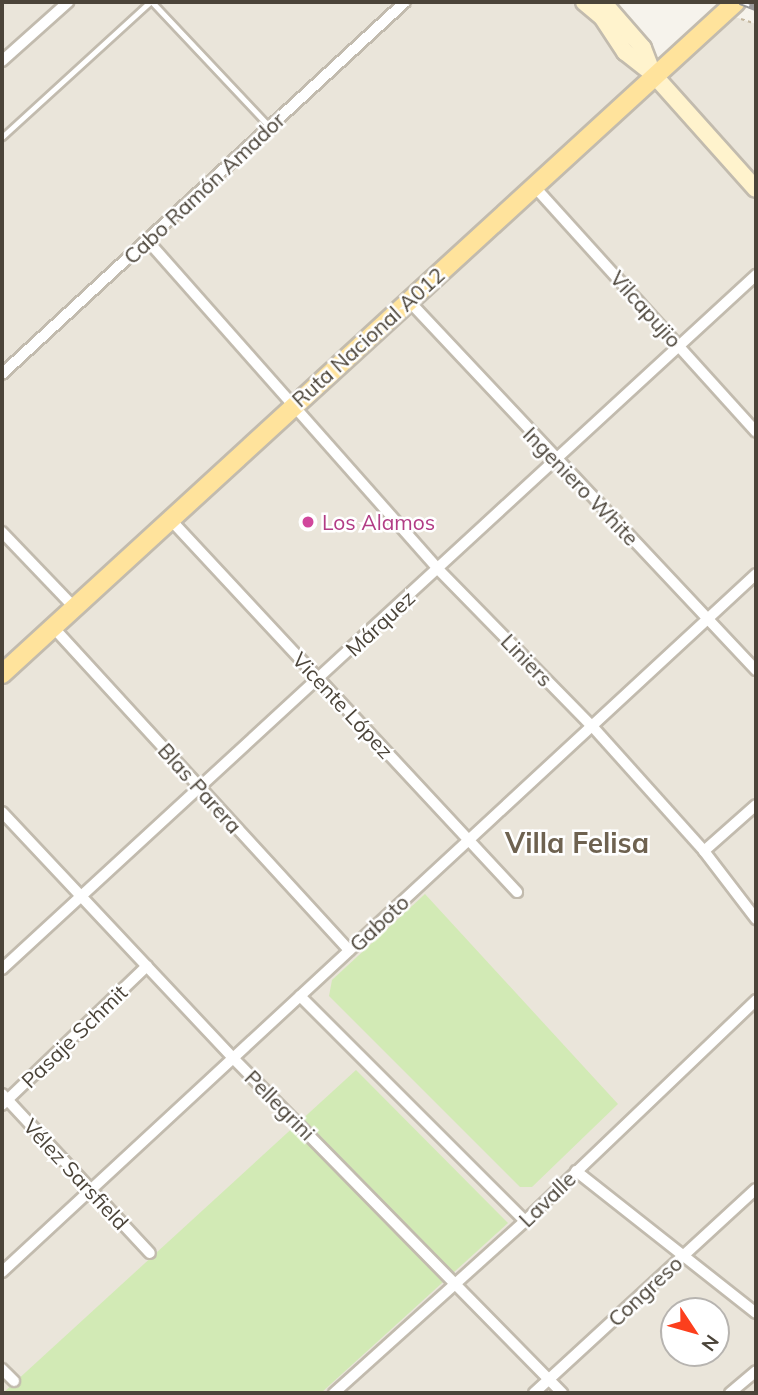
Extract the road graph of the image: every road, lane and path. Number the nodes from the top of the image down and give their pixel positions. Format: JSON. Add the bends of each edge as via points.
{"nodes":[{"id":1,"x":68,"y":2,"type":"edge"},
{"id":2,"x":151,"y":2,"type":"edge"},
{"id":3,"x":405,"y":2,"type":"edge"},
{"id":4,"x":584,"y":2,"type":"edge"},
{"id":5,"x":603,"y":2,"type":"edge"},
{"id":6,"x":736,"y":2,"type":"edge"},
{"id":7,"x":2,"y":61,"type":"edge"},
{"id":8,"x":653,"y":74,"type":"junction"},
{"id":9,"x":270,"y":127,"type":"junction"},
{"id":10,"x":2,"y":137,"type":"edge"},
{"id":11,"x":534,"y":186,"type":"junction"},
{"id":12,"x":756,"y":189,"type":"edge"},
{"id":13,"x":147,"y":240,"type":"junction"},
{"id":14,"x":756,"y":275,"type":"edge"},
{"id":15,"x":408,"y":300,"type":"junction"},
{"id":16,"x":680,"y":345,"type":"junction"},
{"id":17,"x":2,"y":374,"type":"edge"},
{"id":18,"x":293,"y":405,"type":"junction"},
{"id":19,"x":756,"y":432,"type":"edge"},
{"id":20,"x":556,"y":461,"type":"junction"},
{"id":21,"x":169,"y":518,"type":"junction"},
{"id":22,"x":2,"y":531,"type":"edge"},
{"id":23,"x":439,"y":569,"type":"junction"},
{"id":24,"x":756,"y":574,"type":"edge"},
{"id":25,"x":73,"y":606,"type":"junction"},
{"id":26,"x":708,"y":618,"type":"junction"},
{"id":27,"x":52,"y":626,"type":"junction"},
{"id":28,"x":756,"y":670,"type":"edge"},
{"id":29,"x":2,"y":674,"type":"edge"},
{"id":30,"x":318,"y":679,"type":"junction"},
{"id":31,"x":592,"y":726,"type":"junction"},
{"id":32,"x":200,"y":788,"type":"junction"},
{"id":33,"x":756,"y":805,"type":"edge"},
{"id":34,"x":2,"y":811,"type":"edge"},
{"id":35,"x":468,"y":840,"type":"junction"},
{"id":36,"x":704,"y":851,"type":"junction"},
{"id":37,"x":517,"y":892,"type":"dead end"},
{"id":38,"x":81,"y":896,"type":"junction"},
{"id":39,"x":756,"y":919,"type":"edge"},
{"id":40,"x":349,"y":950,"type":"junction"},
{"id":41,"x":146,"y":966,"type":"junction"},
{"id":42,"x":2,"y":969,"type":"edge"},
{"id":43,"x":300,"y":996,"type":"junction"},
{"id":44,"x":756,"y":1000,"type":"edge"},
{"id":45,"x":233,"y":1058,"type":"junction"},
{"id":46,"x":4,"y":1099,"type":"edge"},
{"id":47,"x":576,"y":1171,"type":"junction"},
{"id":48,"x":91,"y":1189,"type":"junction"},
{"id":49,"x":756,"y":1189,"type":"edge"},
{"id":50,"x":525,"y":1221,"type":"junction"},
{"id":51,"x":150,"y":1253,"type":"dead end"},
{"id":52,"x":683,"y":1256,"type":"junction"},
{"id":53,"x":2,"y":1272,"type":"edge"},
{"id":54,"x":458,"y":1283,"type":"junction"},
{"id":55,"x":756,"y":1313,"type":"edge"},
{"id":56,"x":2,"y":1368,"type":"edge"},
{"id":57,"x":756,"y":1371,"type":"edge"},
{"id":58,"x":550,"y":1380,"type":"junction"},
{"id":59,"x":14,"y":1381,"type":"dead end"},
{"id":60,"x":334,"y":1393,"type":"edge"},
{"id":61,"x":534,"y":1393,"type":"edge"},
{"id":62,"x":562,"y":1393,"type":"edge"},
{"id":63,"x":730,"y":1393,"type":"edge"}],
"edges":[{"from":1,"to":7,"type":"street"},
{"from":2,"to":9,"type":"lane"},
{"from":2,"to":10,"type":"lane"},
{"from":3,"to":9,"type":"street","name":"Cabo Ramón Amador"},
{"from":4,"to":8,"type":"main road","via":[[602,17],[625,52]]},
{"from":5,"to":8,"type":"main road","via":[[643,48]]},
{"from":6,"to":8,"type":"main road","name":"Ruta Nacional A012"},
{"from":8,"to":11,"type":"main road","name":"Ruta Nacional A012"},
{"from":8,"to":12,"type":"main road"},
{"from":9,"to":13,"type":"street","name":"Cabo Ramón Amador"},
{"from":11,"to":15,"type":"main road","name":"Ruta Nacional A012"},
{"from":11,"to":16,"type":"street","name":"Vilcapujio"},
{"from":13,"to":17,"type":"street","name":"Cabo Ramón Amador"},
{"from":13,"to":18,"type":"street","name":"Liniers"},
{"from":14,"to":16,"type":"street","name":"Márquez"},
{"from":15,"to":18,"type":"main road","name":"Ruta Nacional A012"},
{"from":15,"to":20,"type":"street","name":"Ingeniero White"},
{"from":16,"to":19,"type":"street","name":"Vilcapujio"},
{"from":16,"to":20,"type":"street","name":"Márquez"},
{"from":18,"to":21,"type":"main road","name":"Ruta Nacional A012"},
{"from":18,"to":23,"type":"street","name":"Liniers"},
{"from":20,"to":23,"type":"street","name":"Márquez"},
{"from":20,"to":26,"type":"street","name":"Ingeniero White"},
{"from":21,"to":25,"type":"main road","name":"Ruta Nacional A012"},
{"from":21,"to":30,"type":"street","name":"Vicente López"},
{"from":22,"to":25,"type":"street"},
{"from":23,"to":30,"type":"street","name":"Márquez"},
{"from":23,"to":31,"type":"street","name":"Liniers"},
{"from":24,"to":26,"type":"street","name":"Gaboto"},
{"from":25,"to":27,"type":"main road","name":"Ruta Nacional A012"},
{"from":26,"to":28,"type":"street","name":"Ingeniero White"},
{"from":26,"to":31,"type":"street","name":"Gaboto"},
{"from":27,"to":29,"type":"main road","name":"Ruta Nacional A012"},
{"from":27,"to":32,"type":"street","name":"Blas Parera"},
{"from":30,"to":32,"type":"street","name":"Márquez"},
{"from":30,"to":35,"type":"street","name":"Vicente López"},
{"from":31,"to":35,"type":"street","name":"Gaboto"},
{"from":31,"to":36,"type":"street","name":"Liniers"},
{"from":32,"to":38,"type":"street","name":"Márquez"},
{"from":32,"to":40,"type":"street","name":"Blas Parera"},
{"from":33,"to":36,"type":"street"},
{"from":34,"to":38,"type":"street","name":"Pellegrini"},
{"from":35,"to":37,"type":"street","name":"Vicente López"},
{"from":35,"to":40,"type":"street","name":"Gaboto"},
{"from":36,"to":39,"type":"street","name":"Liniers"},
{"from":38,"to":41,"type":"street","name":"Pellegrini"},
{"from":38,"to":42,"type":"street","name":"Márquez"},
{"from":40,"to":43,"type":"street","name":"Gaboto"},
{"from":41,"to":45,"type":"street","name":"Pellegrini"},
{"from":41,"to":46,"type":"street","name":"Pasaje Schmit"},
{"from":43,"to":45,"type":"street","name":"Gaboto"},
{"from":43,"to":50,"type":"street"},
{"from":44,"to":47,"type":"street","name":"Lavalle"},
{"from":45,"to":48,"type":"street","name":"Gaboto"},
{"from":45,"to":54,"type":"street","name":"Pellegrini"},
{"from":46,"to":48,"type":"street","name":"Vélez Sarsfield"},
{"from":47,"to":50,"type":"street","name":"Lavalle"},
{"from":47,"to":52,"type":"street"},
{"from":48,"to":51,"type":"street","name":"Vélez Sarsfield"},
{"from":48,"to":53,"type":"street","name":"Gaboto"},
{"from":49,"to":52,"type":"street","name":"Congreso"},
{"from":50,"to":54,"type":"street","name":"Lavalle"},
{"from":52,"to":55,"type":"street"},
{"from":52,"to":58,"type":"street","name":"Congreso"},
{"from":54,"to":58,"type":"street","name":"Pellegrini"},
{"from":54,"to":60,"type":"street","name":"Lavalle"},
{"from":56,"to":59,"type":"street"},
{"from":57,"to":63,"type":"street"},
{"from":58,"to":61,"type":"street","name":"Congreso"},
{"from":58,"to":62,"type":"street","name":"Pellegrini"}]}
